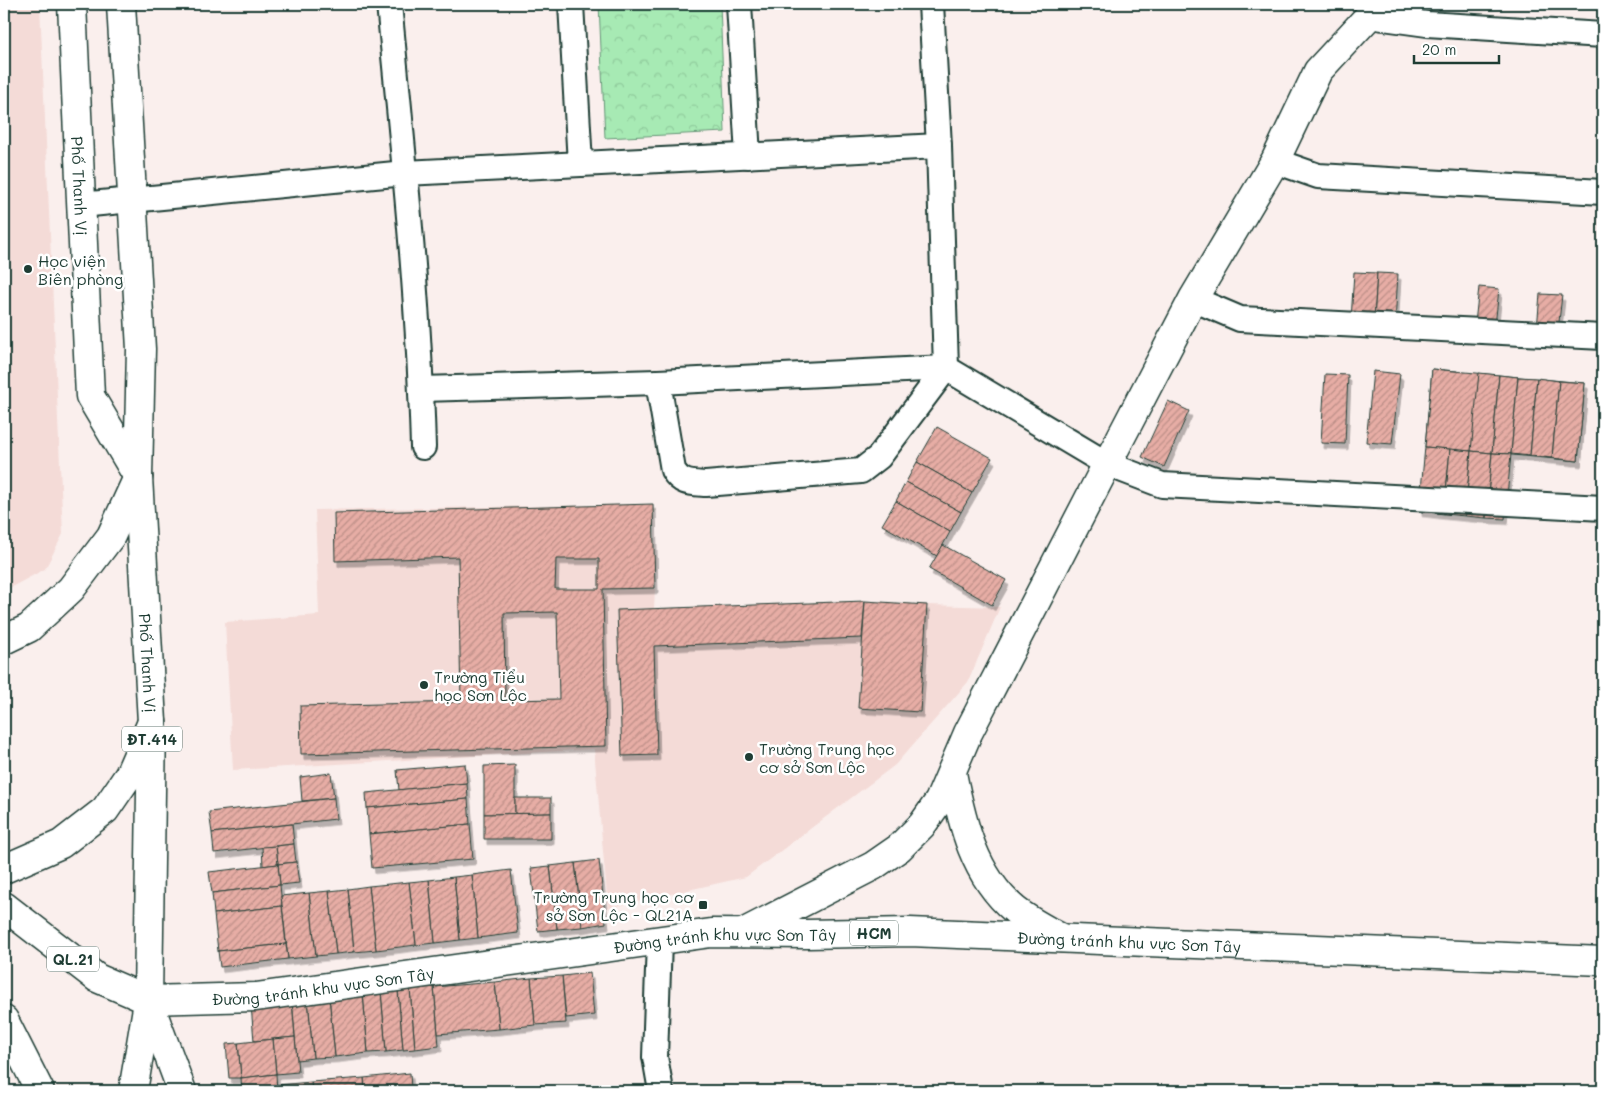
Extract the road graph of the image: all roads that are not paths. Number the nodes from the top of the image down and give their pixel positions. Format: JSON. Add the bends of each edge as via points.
{"nodes":[{"id":1,"x":72,"y":4,"type":"edge"},
{"id":2,"x":121,"y":4,"type":"edge"},
{"id":3,"x":389,"y":4,"type":"edge"},
{"id":4,"x":571,"y":4,"type":"edge"},
{"id":5,"x":739,"y":4,"type":"edge"},
{"id":6,"x":931,"y":4,"type":"edge"},
{"id":7,"x":1373,"y":10,"type":"edge"},
{"id":8,"x":1603,"y":35,"type":"edge"},
{"id":9,"x":939,"y":146,"type":"junction"},
{"id":10,"x":748,"y":156,"type":"junction"},
{"id":11,"x":1275,"y":161,"type":"junction"},
{"id":12,"x":580,"y":164,"type":"junction"},
{"id":13,"x":405,"y":173,"type":"junction"},
{"id":14,"x":1603,"y":192,"type":"edge"},
{"id":15,"x":131,"y":200,"type":"junction"},
{"id":16,"x":81,"y":205,"type":"junction"},
{"id":17,"x":1193,"y":300,"type":"junction"},
{"id":18,"x":1603,"y":337,"type":"edge"},
{"id":19,"x":946,"y":368,"type":"junction"},
{"id":20,"x":658,"y":382,"type":"junction"},
{"id":21,"x":422,"y":390,"type":"junction"},
{"id":22,"x":423,"y":447,"type":"dead end"},
{"id":23,"x":1107,"y":464,"type":"junction"},
{"id":24,"x":138,"y":477,"type":"junction"},
{"id":25,"x":1603,"y":508,"type":"edge"},
{"id":26,"x":4,"y":640,"type":"edge"},
{"id":27,"x":152,"y":722,"type":"junction"},
{"id":28,"x":952,"y":773,"type":"junction"},
{"id":29,"x":4,"y":869,"type":"edge"},
{"id":30,"x":4,"y":906,"type":"edge"},
{"id":31,"x":743,"y":933,"type":"junction"},
{"id":32,"x":1061,"y":938,"type":"junction"},
{"id":33,"x":659,"y":941,"type":"junction"},
{"id":34,"x":1603,"y":961,"type":"edge"},
{"id":35,"x":148,"y":1000,"type":"junction"},
{"id":36,"x":4,"y":1020,"type":"edge"},
{"id":37,"x":40,"y":1091,"type":"edge"},
{"id":38,"x":133,"y":1091,"type":"edge"},
{"id":39,"x":182,"y":1091,"type":"edge"},
{"id":40,"x":661,"y":1091,"type":"edge"}],
"edges":[{"from":1,"to":16,"type":"main road","name":"Phố Thanh Vị"},
{"from":2,"to":15,"type":"main road","name":"Phố Thanh Vị","number":"ĐT.414"},
{"from":3,"to":13,"type":"street"},
{"from":4,"to":12,"type":"street"},
{"from":5,"to":10,"type":"street"},
{"from":6,"to":9,"type":"street"},
{"from":7,"to":8,"type":"street","via":[[1427,24]]},
{"from":7,"to":11,"type":"main road","via":[[1318,71]]},
{"from":9,"to":10,"type":"street"},
{"from":9,"to":19,"type":"street"},
{"from":10,"to":12,"type":"street"},
{"from":11,"to":14,"type":"street","via":[[1318,176]]},
{"from":11,"to":17,"type":"main road"},
{"from":12,"to":13,"type":"street"},
{"from":13,"to":15,"type":"street"},
{"from":13,"to":21,"type":"street"},
{"from":15,"to":16,"type":"street"},
{"from":15,"to":24,"type":"main road","name":"Phố Thanh Vị","number":"ĐT.414","via":[[141,349]]},
{"from":16,"to":24,"type":"main road","name":"Phố Thanh Vị","via":[[90,396]]},
{"from":17,"to":18,"type":"street","via":[[1240,319]]},
{"from":17,"to":23,"type":"main road"},
{"from":19,"to":20,"type":"street"},
{"from":19,"to":20,"type":"street","via":[[879,456],[861,471],[706,484],[683,481],[673,470]]},
{"from":19,"to":23,"type":"street"},
{"from":20,"to":21,"type":"street"},
{"from":21,"to":22,"type":"street"},
{"from":23,"to":25,"type":"street","via":[[1162,485]]},
{"from":23,"to":28,"type":"main road","via":[[968,733]]},
{"from":24,"to":26,"type":"main road","via":[[111,536],[71,589],[29,628]]},
{"from":24,"to":27,"type":"main road","name":"Phố Thanh Vị","number":"ĐT.414"},
{"from":27,"to":29,"type":"main road","via":[[130,775],[105,810],[61,844]]},
{"from":27,"to":35,"type":"main road","name":"Phố Thanh Vị","number":"ĐT.414"},
{"from":28,"to":31,"type":"main road","via":[[939,802],[899,848],[873,866]]},
{"from":28,"to":32,"type":"main road","via":[[963,822],[984,874],[997,893],[1015,910]]},
{"from":30,"to":35,"type":"main road","number":"QL.21","via":[[97,978]]},
{"from":31,"to":32,"type":"main road","name":"Đường tránh khu vực Sơn Tây","number":"HCM","via":[[910,932]]},
{"from":31,"to":33,"type":"main road","name":"Đường tránh khu vực Sơn Tây","number":"HCM","via":[[712,932]]},
{"from":32,"to":34,"type":"main road","name":"Đường tránh khu vực Sơn Tây","number":"HCM"},
{"from":33,"to":35,"type":"main road","name":"Đường tránh khu vực Sơn Tây","number":"HCM","via":[[256,997]]},
{"from":33,"to":40,"type":"street","via":[[654,1057]]},
{"from":35,"to":38,"type":"main road"},
{"from":35,"to":39,"type":"main road"},
{"from":36,"to":37,"type":"main road"}]}
